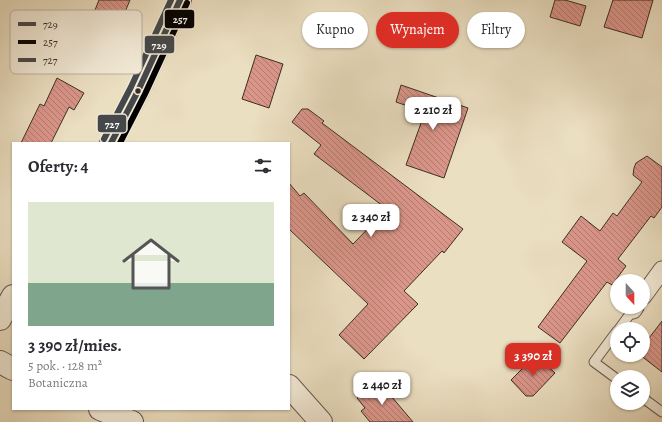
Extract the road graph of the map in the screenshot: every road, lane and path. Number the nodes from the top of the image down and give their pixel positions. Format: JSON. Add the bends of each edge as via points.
{"nodes":[{"id":1,"x":180,"y":0,"type":"edge"},
{"id":2,"x":112,"y":142,"type":"edge"},
{"id":3,"x":662,"y":270,"type":"edge"},
{"id":4,"x":650,"y":286,"type":"edge"},
{"id":5,"x":12,"y":298,"type":"edge"},
{"id":6,"x":0,"y":319,"type":"edge"},
{"id":7,"x":610,"y":341,"type":"edge"},
{"id":8,"x":0,"y":362,"type":"edge"},
{"id":9,"x":12,"y":368,"type":"edge"},
{"id":10,"x":610,"y":374,"type":"edge"},
{"id":11,"x":290,"y":387,"type":"edge"},
{"id":12,"x":650,"y":403,"type":"edge"},
{"id":13,"x":102,"y":410,"type":"edge"},
{"id":14,"x":662,"y":412,"type":"edge"},
{"id":15,"x":132,"y":422,"type":"edge"},
{"id":16,"x":321,"y":422,"type":"edge"}],
"edges":[{"from":1,"to":2,"type":"street"},
{"from":3,"to":4,"type":"street"},
{"from":5,"to":6,"type":"street"},
{"from":7,"to":10,"type":"lane","via":[[594,362]]},
{"from":8,"to":9,"type":"street"},
{"from":11,"to":16,"type":"street"},
{"from":12,"to":14,"type":"lane"},
{"from":13,"to":15,"type":"street"}]}
